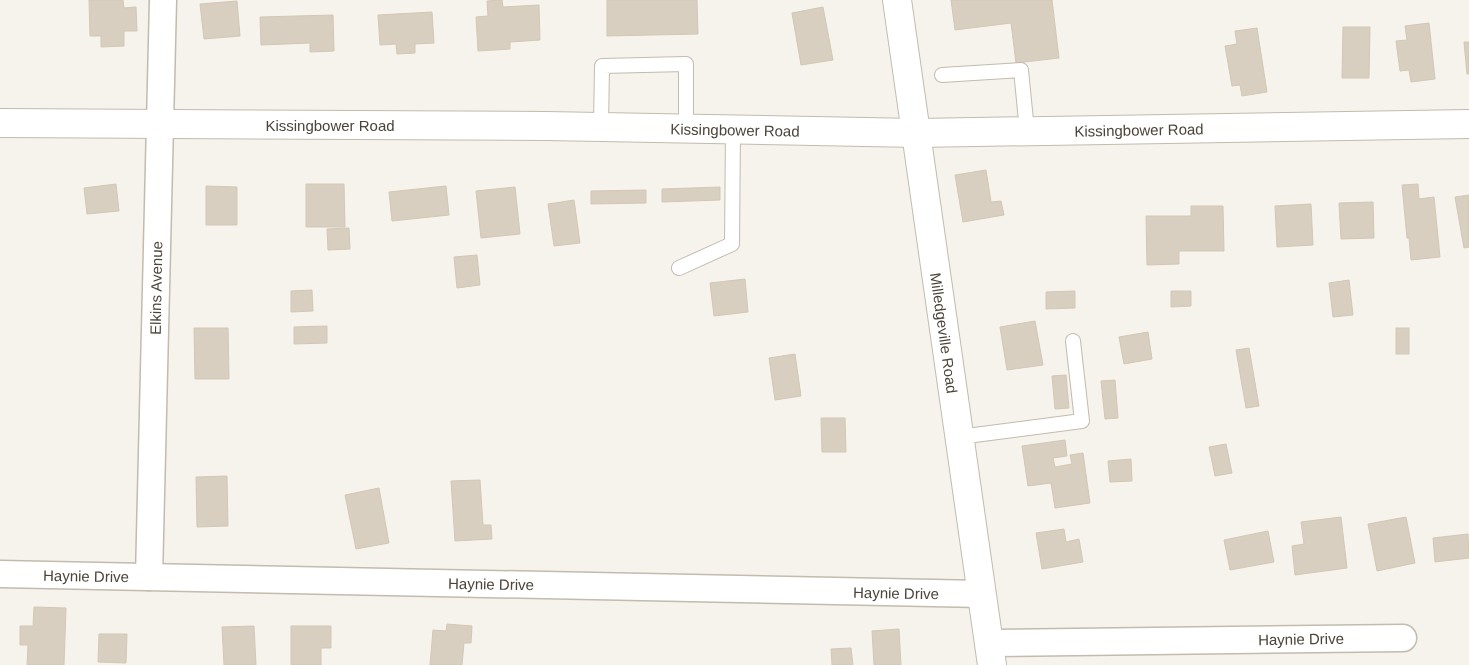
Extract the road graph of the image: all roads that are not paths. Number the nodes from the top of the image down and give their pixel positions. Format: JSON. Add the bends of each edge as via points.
{"nodes":[{"id":1,"x":163,"y":0,"type":"edge"},
{"id":2,"x":897,"y":0,"type":"edge"},
{"id":3,"x":942,"y":75,"type":"dead end"},
{"id":4,"x":0,"y":123,"type":"edge"},
{"id":5,"x":160,"y":124,"type":"junction"},
{"id":6,"x":1469,"y":124,"type":"edge"},
{"id":7,"x":600,"y":127,"type":"junction"},
{"id":8,"x":686,"y":129,"type":"junction"},
{"id":9,"x":732,"y":130,"type":"junction"},
{"id":10,"x":1027,"y":132,"type":"junction"},
{"id":11,"x":917,"y":133,"type":"junction"},
{"id":12,"x":679,"y":268,"type":"dead end"},
{"id":13,"x":1073,"y":341,"type":"dead end"},
{"id":14,"x":959,"y":437,"type":"junction"},
{"id":15,"x":0,"y":574,"type":"edge"},
{"id":16,"x":149,"y":577,"type":"junction"},
{"id":17,"x":982,"y":594,"type":"junction"},
{"id":18,"x":1403,"y":638,"type":"dead end"},
{"id":19,"x":990,"y":654,"type":"edge"}],
"edges":[{"from":1,"to":5,"type":"street","name":"Elkins Avenue"},
{"from":2,"to":11,"type":"street","name":"Milledgeville Road"},
{"from":3,"to":10,"type":"lane","via":[[1021,70]]},
{"from":4,"to":5,"type":"street","name":"Kissingbower Road"},
{"from":5,"to":7,"type":"street","name":"Kissingbower Road"},
{"from":5,"to":16,"type":"street","name":"Elkins Avenue"},
{"from":6,"to":10,"type":"street","name":"Kissingbower Road"},
{"from":7,"to":8,"type":"street","name":"Kissingbower Road"},
{"from":7,"to":8,"type":"lane","via":[[602,66],[686,64]]},
{"from":8,"to":9,"type":"street","name":"Kissingbower Road"},
{"from":9,"to":11,"type":"street","name":"Kissingbower Road"},
{"from":9,"to":12,"type":"lane","via":[[732,244]]},
{"from":10,"to":11,"type":"street","name":"Kissingbower Road"},
{"from":11,"to":14,"type":"street","name":"Milledgeville Road"},
{"from":13,"to":14,"type":"lane","via":[[1082,422]]},
{"from":14,"to":17,"type":"street","name":"Milledgeville Road"},
{"from":15,"to":16,"type":"street","name":"Haynie Drive"},
{"from":16,"to":17,"type":"street","name":"Haynie Drive"},
{"from":17,"to":19,"type":"street","name":"Milledgeville Road"},
{"from":18,"to":19,"type":"street","name":"Haynie Drive"}]}
